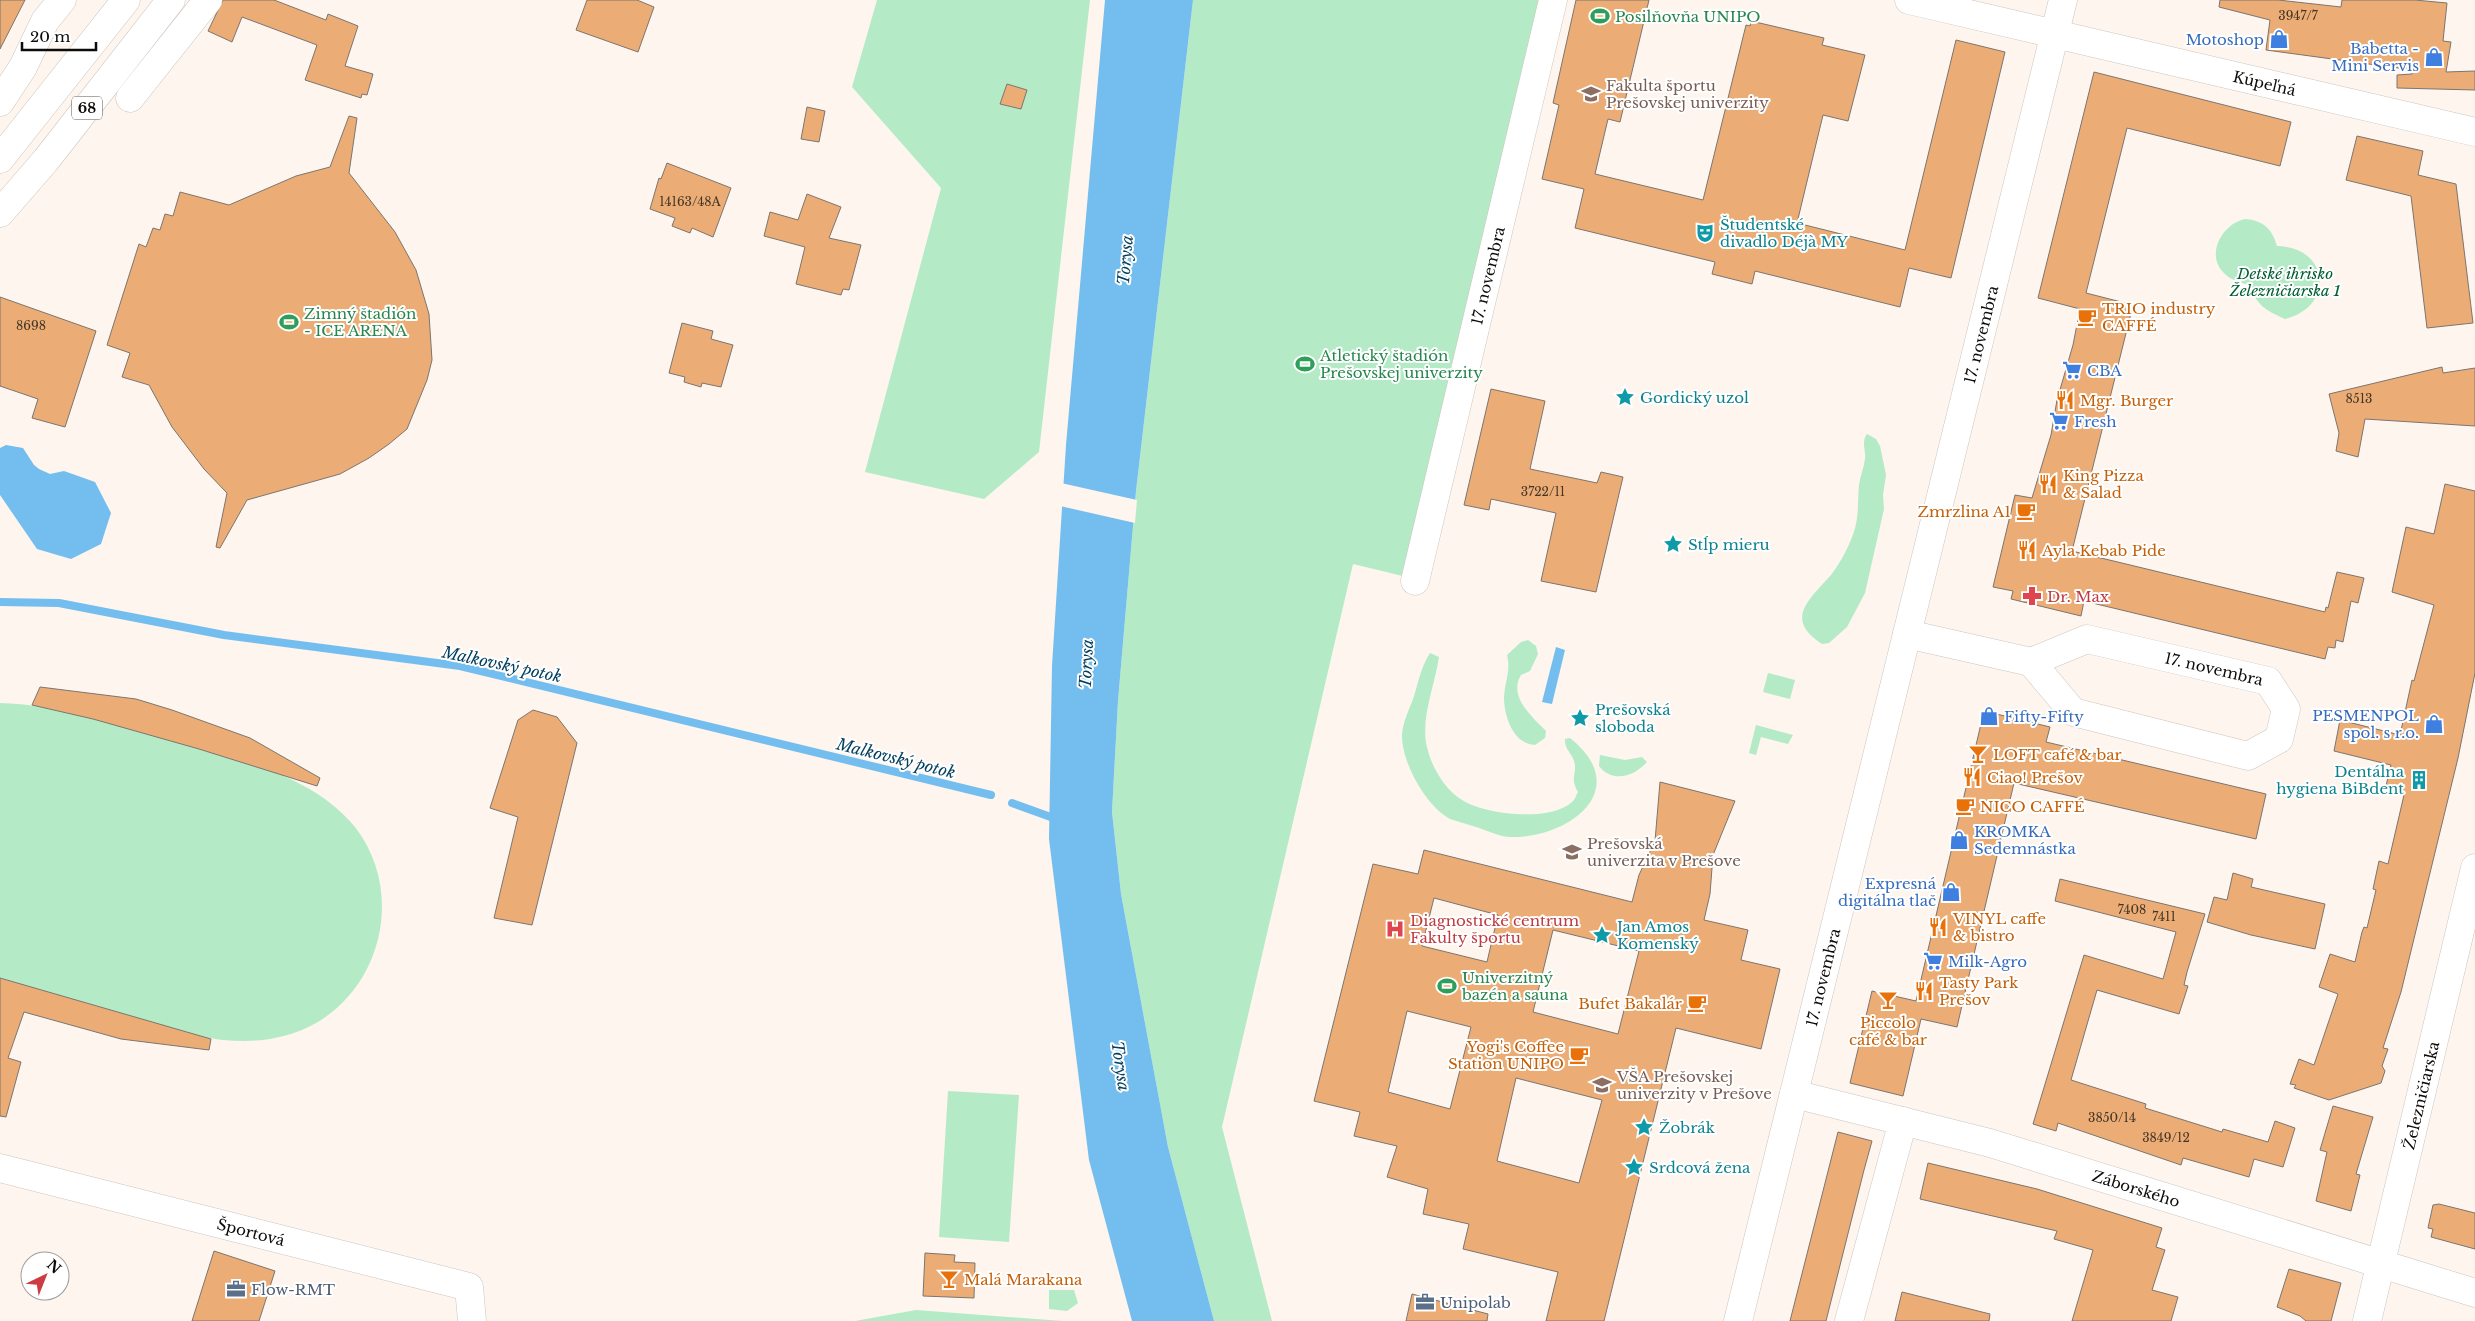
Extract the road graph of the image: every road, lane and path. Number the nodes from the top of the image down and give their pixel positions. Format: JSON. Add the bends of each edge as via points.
{"nodes":[{"id":1,"x":62,"y":0,"type":"edge"},
{"id":2,"x":126,"y":0,"type":"edge"},
{"id":3,"x":171,"y":0,"type":"edge"},
{"id":4,"x":208,"y":0,"type":"edge"},
{"id":5,"x":1552,"y":0,"type":"edge"},
{"id":6,"x":1908,"y":0,"type":"edge"},
{"id":7,"x":2064,"y":0,"type":"edge"},
{"id":8,"x":2055,"y":36,"type":"junction"},
{"id":9,"x":130,"y":98,"type":"dead end"},
{"id":10,"x":0,"y":102,"type":"edge"},
{"id":11,"x":2475,"y":132,"type":"edge"},
{"id":12,"x":0,"y":159,"type":"edge"},
{"id":13,"x":0,"y":213,"type":"edge"},
{"id":14,"x":1415,"y":580,"type":"dead end"},
{"id":15,"x":1907,"y":634,"type":"junction"},
{"id":16,"x":2031,"y":662,"type":"junction"},
{"id":17,"x":2475,"y":868,"type":"edge"},
{"id":18,"x":1794,"y":1094,"type":"junction"},
{"id":19,"x":1903,"y":1121,"type":"junction"},
{"id":20,"x":0,"y":1168,"type":"edge"},
{"id":21,"x":2380,"y":1263,"type":"junction"},
{"id":22,"x":2475,"y":1293,"type":"edge"},
{"id":23,"x":472,"y":1321,"type":"edge"},
{"id":24,"x":1738,"y":1321,"type":"edge"},
{"id":25,"x":1849,"y":1321,"type":"edge"},
{"id":26,"x":2367,"y":1321,"type":"edge"}],
"edges":[{"from":1,"to":10,"type":"street","via":[[45,20],[23,67]]},
{"from":2,"to":12,"type":"street","number":"68"},
{"from":3,"to":13,"type":"street","number":"68"},
{"from":4,"to":9,"type":"street"},
{"from":5,"to":14,"type":"street","name":"17. novembra"},
{"from":6,"to":8,"type":"street"},
{"from":7,"to":8,"type":"street","name":"17. novembra"},
{"from":8,"to":11,"type":"street","name":"Kúpeľná"},
{"from":8,"to":15,"type":"street","name":"17. novembra"},
{"from":15,"to":16,"type":"street"},
{"from":15,"to":18,"type":"street","name":"17. novembra"},
{"from":16,"to":16,"type":"street","name":"17. novembra","via":[[2073,712],[2248,756],[2279,738],[2286,709],[2268,681],[2087,638]]},
{"from":17,"to":21,"type":"street","name":"Železničiarska"},
{"from":18,"to":19,"type":"street","name":"Záborského"},
{"from":18,"to":24,"type":"street","name":"17. novembra"},
{"from":19,"to":21,"type":"street","name":"Záborského","via":[[1970,1138]]},
{"from":19,"to":25,"type":"street"},
{"from":20,"to":23,"type":"street","name":"Športová","via":[[470,1287]]},
{"from":21,"to":22,"type":"street","name":"Záborského"},
{"from":21,"to":26,"type":"street","name":"Železničiarska"}]}
